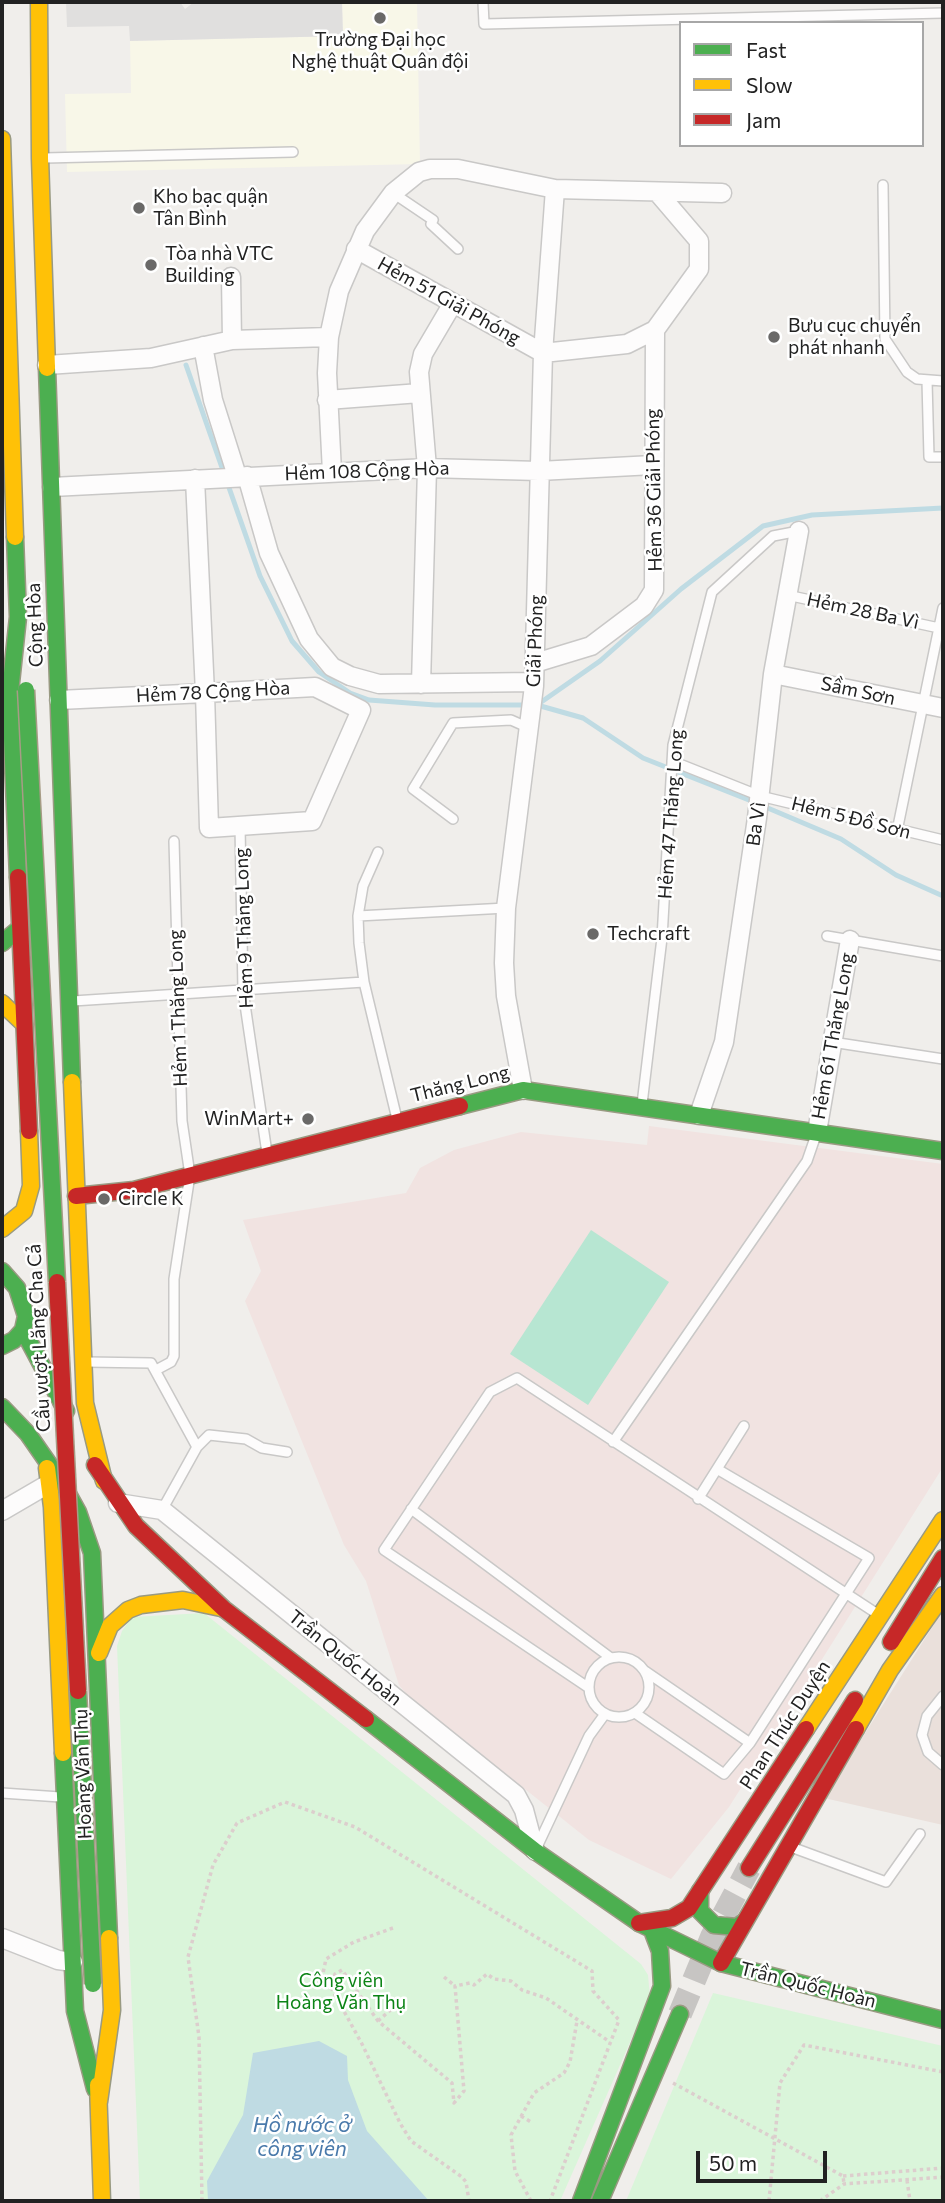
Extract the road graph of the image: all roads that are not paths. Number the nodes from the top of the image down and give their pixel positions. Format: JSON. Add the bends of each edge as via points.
{"nodes":[{"id":1,"x":39,"y":2,"type":"edge"},
{"id":2,"x":484,"y":2,"type":"edge"},
{"id":3,"x":943,"y":13,"type":"edge"},
{"id":4,"x":2,"y":139,"type":"edge"},
{"id":5,"x":2,"y":148,"type":"edge"},
{"id":6,"x":293,"y":152,"type":"dead end"},
{"id":7,"x":40,"y":158,"type":"junction"},
{"id":8,"x":883,"y":185,"type":"dead end"},
{"id":9,"x":555,"y":189,"type":"junction"},
{"id":10,"x":393,"y":193,"type":"junction"},
{"id":11,"x":657,"y":193,"type":"junction"},
{"id":12,"x":722,"y":193,"type":"dead end"},
{"id":13,"x":356,"y":249,"type":"junction"},
{"id":14,"x":458,"y":249,"type":"dead end"},
{"id":15,"x":231,"y":277,"type":"dead end"},
{"id":16,"x":21,"y":291,"type":"edge"},
{"id":17,"x":453,"y":303,"type":"junction"},
{"id":18,"x":655,"y":330,"type":"junction"},
{"id":19,"x":329,"y":337,"type":"junction"},
{"id":20,"x":232,"y":340,"type":"junction"},
{"id":21,"x":203,"y":346,"type":"junction"},
{"id":22,"x":543,"y":353,"type":"junction"},
{"id":23,"x":47,"y":365,"type":"junction"},
{"id":24,"x":943,"y":380,"type":"edge"},
{"id":25,"x":927,"y":381,"type":"junction"},
{"id":26,"x":6,"y":387,"type":"edge"},
{"id":27,"x":420,"y":393,"type":"junction"},
{"id":28,"x":327,"y":400,"type":"junction"},
{"id":29,"x":943,"y":457,"type":"edge"},
{"id":30,"x":653,"y":465,"type":"junction"},
{"id":31,"x":427,"y":468,"type":"junction"},
{"id":32,"x":539,"y":471,"type":"junction"},
{"id":33,"x":332,"y":472,"type":"junction"},
{"id":34,"x":242,"y":476,"type":"junction"},
{"id":35,"x":195,"y":478,"type":"junction"},
{"id":36,"x":52,"y":487,"type":"junction"},
{"id":37,"x":799,"y":531,"type":"joint"},
{"id":38,"x":787,"y":595,"type":"junction"},
{"id":39,"x":943,"y":608,"type":"edge"},
{"id":40,"x":18,"y":617,"type":"junction"},
{"id":41,"x":939,"y":628,"type":"junction"},
{"id":42,"x":536,"y":663,"type":"junction"},
{"id":43,"x":773,"y":674,"type":"junction"},
{"id":44,"x":421,"y":684,"type":"junction"},
{"id":45,"x":534,"y":684,"type":"junction"},
{"id":46,"x":205,"y":693,"type":"junction"},
{"id":47,"x":59,"y":700,"type":"junction"},
{"id":48,"x":922,"y":704,"type":"junction"},
{"id":49,"x":943,"y":708,"type":"edge"},
{"id":50,"x":6,"y":727,"type":"edge"},
{"id":51,"x":531,"y":729,"type":"junction"},
{"id":52,"x":672,"y":766,"type":"junction"},
{"id":53,"x":760,"y":796,"type":"junction"},
{"id":54,"x":453,"y":819,"type":"dead end"},
{"id":55,"x":240,"y":826,"type":"junction"},
{"id":56,"x":897,"y":831,"type":"junction"},
{"id":57,"x":943,"y":840,"type":"edge"},
{"id":58,"x":174,"y":841,"type":"dead end"},
{"id":59,"x":378,"y":852,"type":"dead end"},
{"id":60,"x":506,"y":908,"type":"junction"},
{"id":61,"x":358,"y":916,"type":"junction"},
{"id":62,"x":20,"y":928,"type":"junction"},
{"id":63,"x":827,"y":936,"type":"dead end"},
{"id":64,"x":850,"y":940,"type":"junction"},
{"id":65,"x":2,"y":943,"type":"edge"},
{"id":66,"x":943,"y":956,"type":"edge"},
{"id":67,"x":364,"y":982,"type":"junction"},
{"id":68,"x":243,"y":990,"type":"junction"},
{"id":69,"x":177,"y":994,"type":"junction"},
{"id":70,"x":70,"y":1001,"type":"junction"},
{"id":71,"x":2,"y":1003,"type":"edge"},
{"id":72,"x":24,"y":1024,"type":"junction"},
{"id":73,"x":832,"y":1042,"type":"junction"},
{"id":74,"x":943,"y":1059,"type":"edge"},
{"id":75,"x":523,"y":1090,"type":"junction"},
{"id":76,"x":641,"y":1106,"type":"junction"},
{"id":77,"x":699,"y":1115,"type":"junction"},
{"id":78,"x":397,"y":1121,"type":"junction"},
{"id":79,"x":817,"y":1132,"type":"junction"},
{"id":80,"x":75,"y":1139,"type":"junction"},
{"id":81,"x":943,"y":1151,"type":"edge"},
{"id":82,"x":267,"y":1155,"type":"junction"},
{"id":83,"x":190,"y":1175,"type":"junction"},
{"id":84,"x":76,"y":1196,"type":"junction"},
{"id":85,"x":2,"y":1229,"type":"edge"},
{"id":86,"x":78,"y":1246,"type":"junction"},
{"id":87,"x":2,"y":1271,"type":"edge"},
{"id":88,"x":32,"y":1293,"type":"junction"},
{"id":89,"x":23,"y":1329,"type":"junction"},
{"id":90,"x":2,"y":1346,"type":"edge"},
{"id":91,"x":83,"y":1362,"type":"junction"},
{"id":92,"x":156,"y":1370,"type":"junction"},
{"id":93,"x":2,"y":1407,"type":"edge"},
{"id":94,"x":744,"y":1426,"type":"dead end"},
{"id":95,"x":613,"y":1442,"type":"junction"},
{"id":96,"x":197,"y":1447,"type":"junction"},
{"id":97,"x":287,"y":1452,"type":"dead end"},
{"id":98,"x":44,"y":1455,"type":"junction"},
{"id":99,"x":717,"y":1469,"type":"junction"},
{"id":100,"x":104,"y":1481,"type":"junction"},
{"id":101,"x":50,"y":1483,"type":"junction"},
{"id":102,"x":698,"y":1499,"type":"junction"},
{"id":103,"x":118,"y":1503,"type":"junction"},
{"id":104,"x":411,"y":1509,"type":"junction"},
{"id":105,"x":162,"y":1510,"type":"junction"},
{"id":106,"x":2,"y":1511,"type":"edge"},
{"id":107,"x":943,"y":1520,"type":"edge"},
{"id":108,"x":943,"y":1558,"type":"edge"},
{"id":109,"x":846,"y":1592,"type":"junction"},
{"id":110,"x":943,"y":1595,"type":"edge"},
{"id":111,"x":224,"y":1609,"type":"junction"},
{"id":112,"x":882,"y":1617,"type":"junction"},
{"id":113,"x":99,"y":1654,"type":"junction"},
{"id":114,"x":611,"y":1658,"type":"junction"},
{"id":115,"x":645,"y":1671,"type":"junction"},
{"id":116,"x":589,"y":1688,"type":"junction"},
{"id":117,"x":943,"y":1696,"type":"edge"},
{"id":118,"x":635,"y":1713,"type":"junction"},
{"id":119,"x":605,"y":1714,"type":"junction"},
{"id":120,"x":750,"y":1743,"type":"junction"},
{"id":121,"x":943,"y":1765,"type":"edge"},
{"id":122,"x":2,"y":1793,"type":"edge"},
{"id":123,"x":65,"y":1798,"type":"junction"},
{"id":124,"x":920,"y":1833,"type":"dead end"},
{"id":125,"x":790,"y":1847,"type":"junction"},
{"id":126,"x":535,"y":1852,"type":"junction"},
{"id":127,"x":749,"y":1868,"type":"tunnel mouth"},
{"id":128,"x":700,"y":1891,"type":"junction"},
{"id":129,"x":744,"y":1922,"type":"junction"},
{"id":130,"x":645,"y":1926,"type":"junction"},
{"id":131,"x":2,"y":1938,"type":"edge"},
{"id":132,"x":73,"y":1962,"type":"junction"},
{"id":133,"x":721,"y":1963,"type":"junction"},
{"id":134,"x":93,"y":1997,"type":"joint"},
{"id":135,"x":680,"y":2014,"type":"tunnel mouth"},
{"id":136,"x":943,"y":2020,"type":"edge"},
{"id":137,"x":99,"y":2102,"type":"junction"},
{"id":138,"x":102,"y":2201,"type":"edge"},
{"id":139,"x":581,"y":2201,"type":"edge"},
{"id":140,"x":600,"y":2201,"type":"edge"}],
"edges":[{"from":1,"to":7,"type":"main road","name":"Cộng Hòa"},
{"from":2,"to":3,"type":"lane","via":[[484,24]]},
{"from":4,"to":5,"type":"main road","name":"Cộng Hòa"},
{"from":5,"to":16,"type":"main road","name":"Cộng Hòa"},
{"from":6,"to":7,"type":"lane"},
{"from":7,"to":16,"type":"main road","name":"Cộng Hòa"},
{"from":8,"to":25,"type":"lane","via":[[885,339],[907,372]]},
{"from":9,"to":10,"type":"street","name":"Hẻm 51 Giải Phóng","via":[[441,168],[419,172]]},
{"from":9,"to":11,"type":"street","name":"Hẻm 51 Giải Phóng"},
{"from":9,"to":22,"type":"street","name":"Giải Phóng"},
{"from":10,"to":13,"type":"street","name":"Hẻm 51 Giải Phóng"},
{"from":10,"to":14,"type":"lane","via":[[433,220],[431,224]]},
{"from":11,"to":12,"type":"street","name":"Hẻm 51 Giải Phóng"},
{"from":11,"to":18,"type":"street","via":[[690,228],[699,241],[700,254],[699,269]]},
{"from":13,"to":17,"type":"street","name":"Hẻm 51 Giải Phóng"},
{"from":13,"to":19,"type":"street","name":"Hẻm 51 Giải Phóng","via":[[339,291]]},
{"from":15,"to":20,"type":"street"},
{"from":16,"to":23,"type":"main road","name":"Cộng Hòa"},
{"from":16,"to":26,"type":"main road","name":"Cộng Hòa"},
{"from":17,"to":22,"type":"street","name":"Hẻm 51 Giải Phóng"},
{"from":17,"to":27,"type":"street","via":[[423,354]]},
{"from":18,"to":22,"type":"street","via":[[627,345]]},
{"from":18,"to":30,"type":"street","name":"Hẻm 36 Giải Phóng"},
{"from":19,"to":20,"type":"street"},
{"from":19,"to":28,"type":"street","name":"Hẻm 51 Giải Phóng"},
{"from":20,"to":21,"type":"street"},
{"from":21,"to":23,"type":"street","via":[[151,358]]},
{"from":21,"to":34,"type":"street","via":[[214,400]]},
{"from":22,"to":32,"type":"street","name":"Giải Phóng"},
{"from":23,"to":36,"type":"main road","name":"Cộng Hòa"},
{"from":24,"to":25,"type":"lane"},
{"from":25,"to":29,"type":"lane","via":[[929,457]]},
{"from":26,"to":40,"type":"main road","name":"Cộng Hòa"},
{"from":27,"to":28,"type":"street"},
{"from":27,"to":31,"type":"street"},
{"from":28,"to":33,"type":"street","name":"Hẻm 51 Giải Phóng"},
{"from":30,"to":32,"type":"street","name":"Hẻm 108 Cộng Hòa"},
{"from":30,"to":42,"type":"street","name":"Hẻm 36 Giải Phóng","via":[[655,580],[650,599],[591,646]]},
{"from":31,"to":32,"type":"street","name":"Hẻm 108 Cộng Hòa"},
{"from":31,"to":33,"type":"street","name":"Hẻm 108 Cộng Hòa"},
{"from":31,"to":44,"type":"street"},
{"from":32,"to":42,"type":"street","name":"Giải Phóng"},
{"from":33,"to":34,"type":"street","name":"Hẻm 108 Cộng Hòa"},
{"from":34,"to":35,"type":"street","name":"Hẻm 108 Cộng Hòa"},
{"from":34,"to":44,"type":"street","via":[[309,639],[332,667],[379,684]]},
{"from":35,"to":36,"type":"street","name":"Hẻm 108 Cộng Hòa"},
{"from":35,"to":46,"type":"street"},
{"from":36,"to":47,"type":"main road","name":"Cộng Hòa"},
{"from":37,"to":38,"type":"street","name":"Ba Vì"},
{"from":37,"to":52,"type":"lane","name":"Hẻm 47 Thăng Long","via":[[773,536],[712,592],[678,719]]},
{"from":38,"to":41,"type":"lane","name":"Hẻm 28 Ba Vì"},
{"from":38,"to":43,"type":"street","name":"Ba Vì"},
{"from":39,"to":41,"type":"lane"},
{"from":40,"to":50,"type":"main road","name":"Cộng Hòa"},
{"from":40,"to":134,"type":"main road","name":"Cầu vượt Lăng Cha Cả","bridge":true,"via":[[26,690]]},
{"from":41,"to":48,"type":"lane"},
{"from":42,"to":45,"type":"street","name":"Giải Phóng"},
{"from":43,"to":48,"type":"street","name":"Sầm Sơn"},
{"from":43,"to":53,"type":"street","name":"Ba Vì"},
{"from":44,"to":45,"type":"street"},
{"from":45,"to":51,"type":"street","name":"Giải Phóng"},
{"from":46,"to":47,"type":"street","name":"Hẻm 78 Cộng Hòa"},
{"from":46,"to":55,"type":"street","via":[[209,828]]},
{"from":46,"to":55,"type":"street","name":"Hẻm 78 Cộng Hòa","via":[[315,687],[361,710],[313,821]]},
{"from":47,"to":70,"type":"main road","name":"Cộng Hòa"},
{"from":48,"to":49,"type":"street","name":"Sầm Sơn"},
{"from":48,"to":56,"type":"lane"},
{"from":50,"to":62,"type":"main road","name":"Cộng Hòa"},
{"from":51,"to":54,"type":"lane","via":[[511,720],[453,723],[413,789]]},
{"from":51,"to":60,"type":"street","name":"Giải Phóng"},
{"from":52,"to":53,"type":"lane","name":"Hẻm 5 Đồ Sơn"},
{"from":52,"to":76,"type":"lane","name":"Hẻm 47 Thăng Long","via":[[662,938]]},
{"from":53,"to":56,"type":"lane","name":"Hẻm 5 Đồ Sơn"},
{"from":53,"to":77,"type":"street","name":"Ba Vì","via":[[724,1042]]},
{"from":55,"to":68,"type":"lane","name":"Hẻm 9 Thăng Long"},
{"from":56,"to":57,"type":"lane","name":"Hẻm 5 Đồ Sơn"},
{"from":58,"to":69,"type":"lane","name":"Hẻm 1 Thăng Long"},
{"from":59,"to":61,"type":"lane","via":[[363,886]]},
{"from":60,"to":61,"type":"lane"},
{"from":60,"to":75,"type":"street","name":"Giải Phóng","via":[[504,979]]},
{"from":61,"to":67,"type":"lane"},
{"from":62,"to":65,"type":"main road"},
{"from":62,"to":72,"type":"main road","name":"Cộng Hòa"},
{"from":63,"to":64,"type":"lane"},
{"from":64,"to":66,"type":"lane"},
{"from":64,"to":73,"type":"street","name":"Hẻm 61 Thăng Long"},
{"from":67,"to":68,"type":"lane"},
{"from":67,"to":78,"type":"lane"},
{"from":68,"to":69,"type":"lane"},
{"from":68,"to":82,"type":"lane","name":"Hẻm 9 Thăng Long"},
{"from":69,"to":70,"type":"lane"},
{"from":69,"to":83,"type":"lane","name":"Hẻm 1 Thăng Long","via":[[182,1121]]},
{"from":70,"to":80,"type":"main road","name":"Cộng Hòa"},
{"from":71,"to":72,"type":"main road"},
{"from":72,"to":85,"type":"main road","name":"Cộng Hòa","via":[[30,1193],[24,1211]]},
{"from":73,"to":74,"type":"lane"},
{"from":73,"to":79,"type":"street","name":"Hẻm 61 Thăng Long"},
{"from":75,"to":76,"type":"main road","name":"Thăng Long"},
{"from":75,"to":78,"type":"main road","name":"Thăng Long"},
{"from":76,"to":77,"type":"main road","name":"Thăng Long"},
{"from":77,"to":79,"type":"main road","name":"Thăng Long"},
{"from":78,"to":82,"type":"main road","name":"Thăng Long"},
{"from":79,"to":81,"type":"main road","name":"Thăng Long"},
{"from":79,"to":95,"type":"lane","via":[[807,1161]]},
{"from":80,"to":84,"type":"main road","name":"Cộng Hòa"},
{"from":80,"to":88,"type":"main road"},
{"from":82,"to":83,"type":"main road","name":"Thăng Long"},
{"from":83,"to":84,"type":"main road","name":"Thăng Long","via":[[134,1190]]},
{"from":83,"to":92,"type":"lane","name":"Hẻm 1 Thăng Long","via":[[174,1279],[174,1356]]},
{"from":84,"to":86,"type":"main road","name":"Cộng Hòa"},
{"from":86,"to":88,"type":"main road"},
{"from":86,"to":91,"type":"main road","name":"Cộng Hòa"},
{"from":87,"to":88,"type":"main road"},
{"from":88,"to":89,"type":"main road"},
{"from":89,"to":90,"type":"main road","via":[[15,1340]]},
{"from":89,"to":100,"type":"main road","name":"Trần Quốc Hoàn"},
{"from":91,"to":92,"type":"lane","via":[[147,1361]]},
{"from":91,"to":100,"type":"main road","name":"Cộng Hòa","via":[[88,1422]]},
{"from":92,"to":96,"type":"lane"},
{"from":93,"to":98,"type":"main road","name":"Hoàng Văn Thụ"},
{"from":94,"to":99,"type":"lane"},
{"from":95,"to":102,"type":"lane"},
{"from":95,"to":104,"type":"lane","via":[[517,1378],[489,1392]]},
{"from":96,"to":97,"type":"lane","via":[[217,1433]]},
{"from":96,"to":105,"type":"lane"},
{"from":98,"to":101,"type":"main road","name":"Hoàng Văn Thụ"},
{"from":98,"to":113,"type":"main road","name":"Hoàng Văn Thụ","via":[[73,1502],[88,1538]]},
{"from":99,"to":102,"type":"lane"},
{"from":99,"to":109,"type":"lane","via":[[869,1558]]},
{"from":100,"to":103,"type":"main road","name":"Trần Quốc Hoàn"},
{"from":101,"to":106,"type":"street"},
{"from":101,"to":123,"type":"main road","name":"Hoàng Văn Thụ"},
{"from":102,"to":109,"type":"lane"},
{"from":103,"to":105,"type":"street","name":"Trần Quốc Hoàn"},
{"from":103,"to":111,"type":"main road","name":"Trần Quốc Hoàn","via":[[158,1548]]},
{"from":104,"to":114,"type":"lane"},
{"from":104,"to":116,"type":"lane","via":[[384,1550]]},
{"from":105,"to":126,"type":"street","name":"Trần Quốc Hoàn","via":[[516,1795]]},
{"from":107,"to":112,"type":"main road","name":"Phan Thúc Duyện"},
{"from":108,"to":127,"type":"main road"},
{"from":109,"to":112,"type":"lane"},
{"from":109,"to":120,"type":"lane"},
{"from":110,"to":125,"type":"main road","via":[[890,1670]]},
{"from":111,"to":113,"type":"main road","via":[[183,1600],[141,1605],[110,1626]]},
{"from":111,"to":126,"type":"main road","name":"Trần Quốc Hoàn"},
{"from":112,"to":128,"type":"main road","name":"Phan Thúc Duyện"},
{"from":113,"to":137,"type":"main road","name":"Hoàng Văn Thụ","via":[[112,2010]]},
{"from":114,"to":115,"type":"lane","via":[[630,1659]]},
{"from":114,"to":116,"type":"lane","via":[[595,1669]]},
{"from":115,"to":118,"type":"lane","via":[[649,1689]]},
{"from":115,"to":120,"type":"lane"},
{"from":116,"to":119,"type":"lane","via":[[594,1703]]},
{"from":117,"to":121,"type":"lane","via":[[927,1716],[922,1735],[925,1748]]},
{"from":118,"to":119,"type":"lane"},
{"from":118,"to":120,"type":"lane","via":[[723,1774]]},
{"from":119,"to":126,"type":"lane","via":[[589,1736]]},
{"from":122,"to":123,"type":"lane"},
{"from":123,"to":132,"type":"main road","name":"Hoàng Văn Thụ"},
{"from":124,"to":125,"type":"lane","via":[[886,1882]]},
{"from":125,"to":129,"type":"main road"},
{"from":126,"to":130,"type":"main road","name":"Trần Quốc Hoàn"},
{"from":128,"to":129,"type":"main road","via":[[699,1911],[715,1925],[737,1927]]},
{"from":128,"to":130,"type":"main road","name":"Phan Thúc Duyện","via":[[681,1914]]},
{"from":129,"to":133,"type":"main road"},
{"from":130,"to":133,"type":"main road","name":"Trần Quốc Hoàn"},
{"from":130,"to":139,"type":"main road","via":[[660,1951],[662,1986]]},
{"from":131,"to":132,"type":"street"},
{"from":132,"to":137,"type":"main road","name":"Hoàng Văn Thụ","via":[[75,2011]]},
{"from":133,"to":136,"type":"main road","name":"Trần Quốc Hoàn"},
{"from":134,"to":137,"type":"main road","name":"Hoàng Văn Thụ"},
{"from":135,"to":140,"type":"main road"},
{"from":137,"to":138,"type":"main road","name":"Hoàng Văn Thụ"}]}
